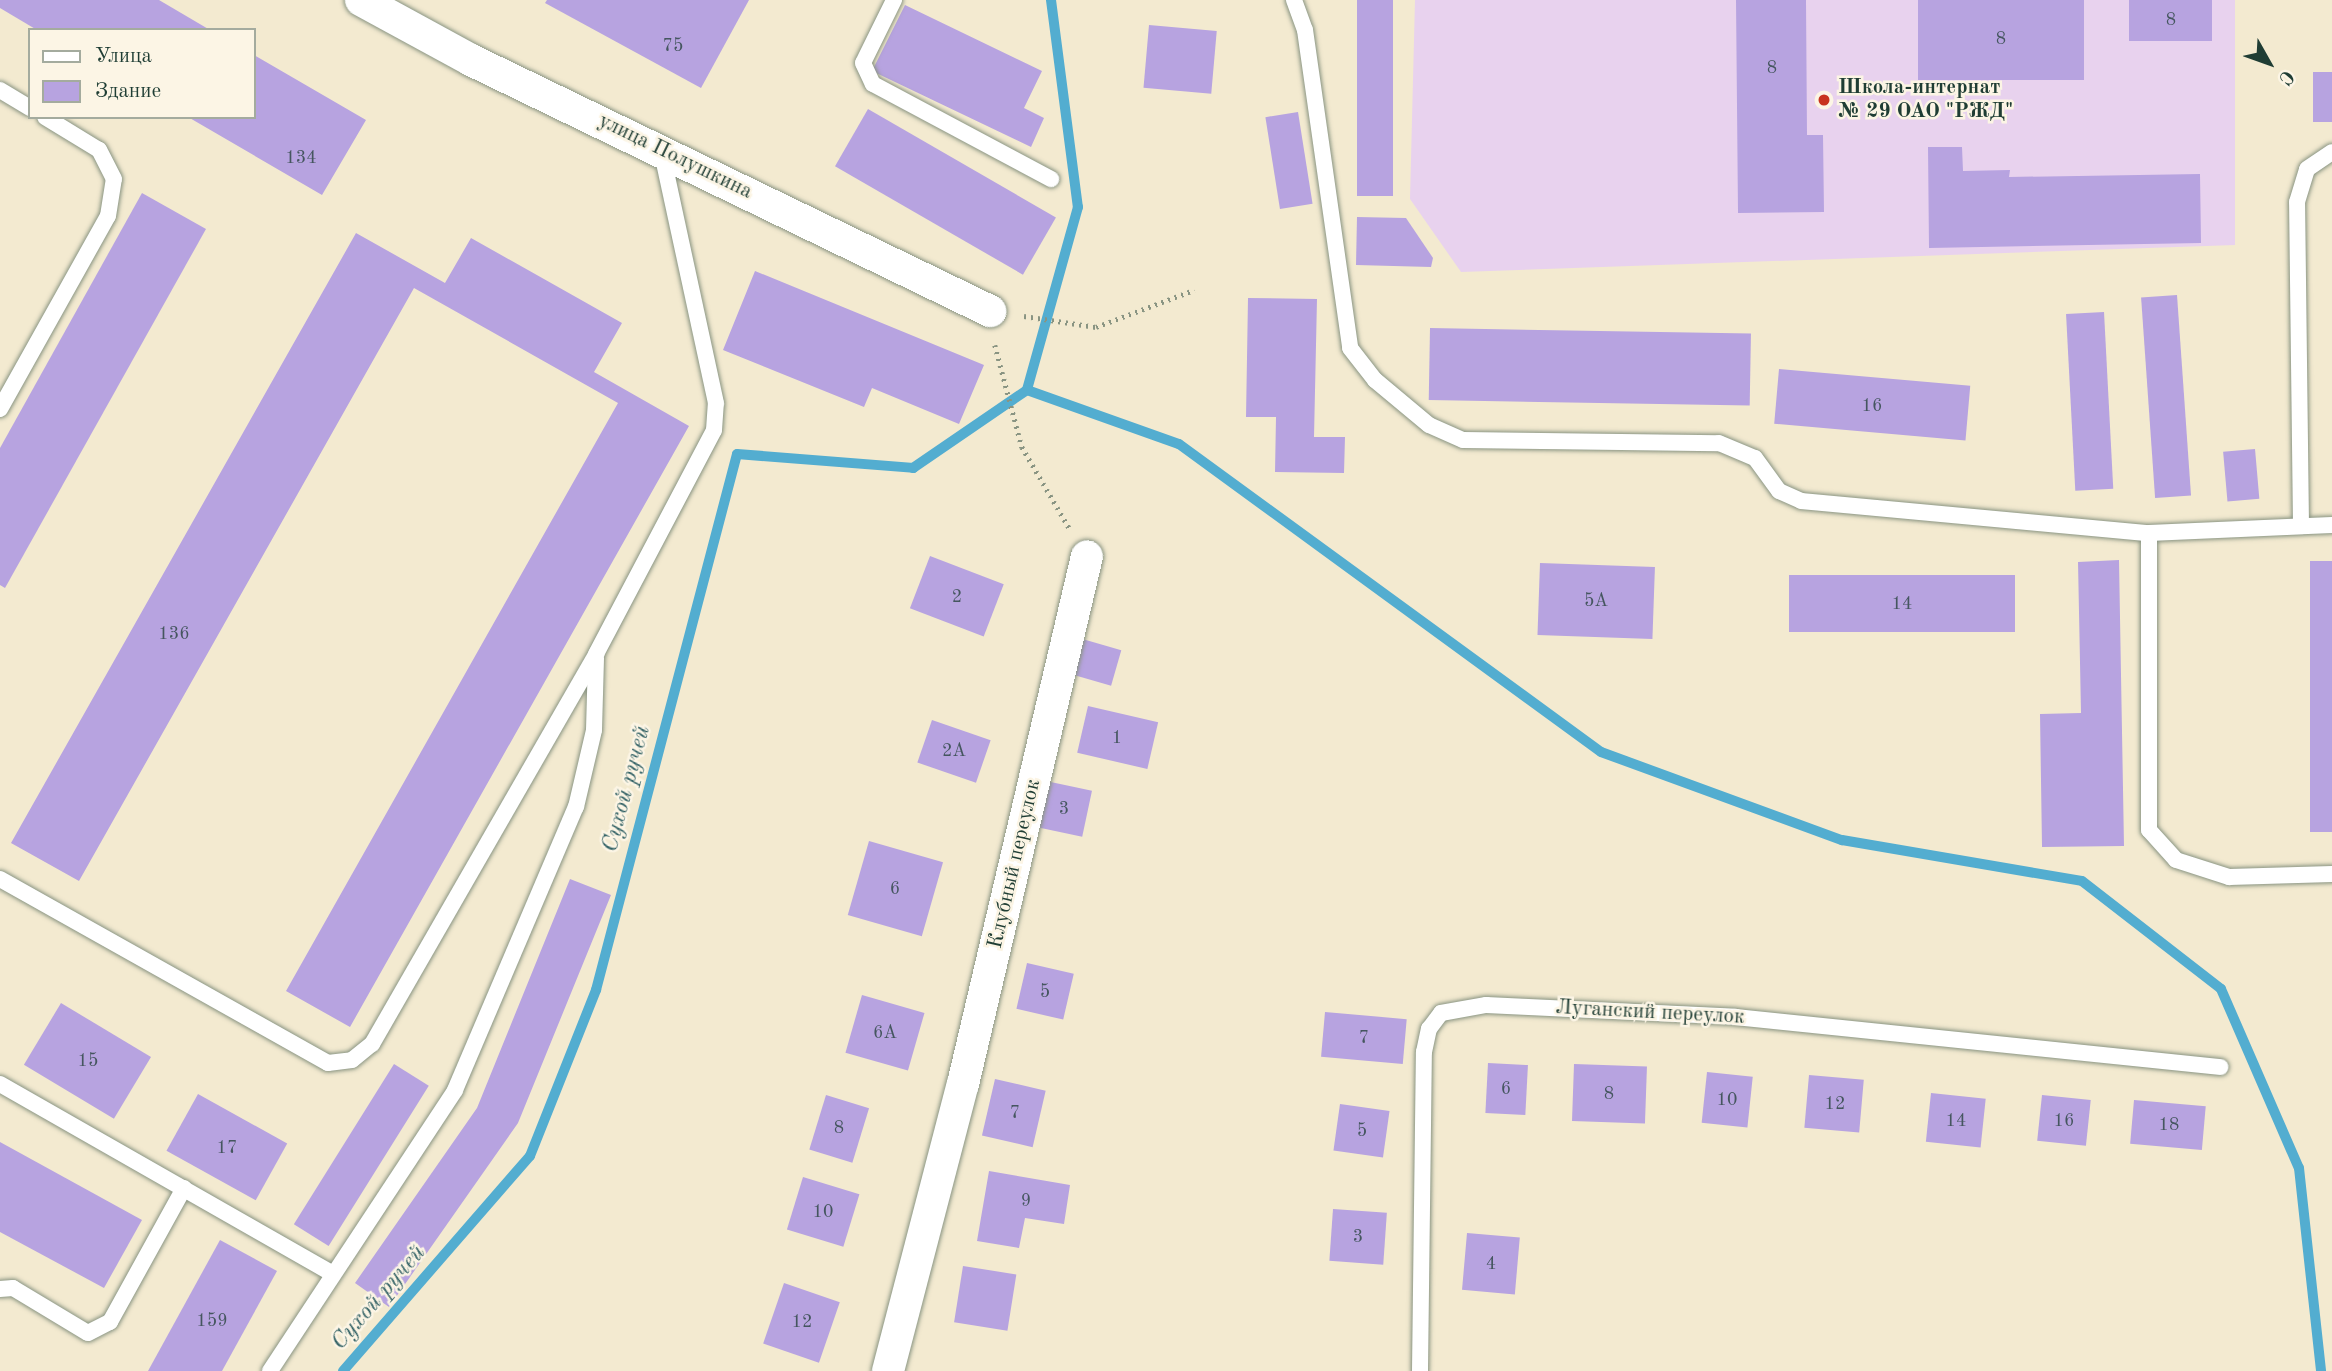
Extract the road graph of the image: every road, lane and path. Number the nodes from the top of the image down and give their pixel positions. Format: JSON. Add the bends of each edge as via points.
{"nodes":[{"id":1,"x":361,"y":0,"type":"edge"},
{"id":2,"x":894,"y":0,"type":"edge"},
{"id":3,"x":1294,"y":0,"type":"edge"},
{"id":4,"x":0,"y":90,"type":"edge"},
{"id":5,"x":28,"y":107,"type":"edge"},
{"id":6,"x":48,"y":119,"type":"edge"},
{"id":7,"x":662,"y":151,"type":"junction"},
{"id":8,"x":2332,"y":152,"type":"edge"},
{"id":9,"x":1051,"y":179,"type":"dead end"},
{"id":10,"x":1194,"y":290,"type":"dead end"},
{"id":11,"x":990,"y":311,"type":"joint"},
{"id":12,"x":998,"y":371,"type":"dead end"},
{"id":13,"x":0,"y":409,"type":"edge"},
{"id":14,"x":2301,"y":525,"type":"junction"},
{"id":15,"x":2332,"y":525,"type":"edge"},
{"id":16,"x":2148,"y":533,"type":"junction"},
{"id":17,"x":1087,"y":556,"type":"joint"},
{"id":18,"x":596,"y":654,"type":"junction"},
{"id":19,"x":2332,"y":874,"type":"edge"},
{"id":20,"x":0,"y":879,"type":"edge"},
{"id":21,"x":2220,"y":1068,"type":"dead end"},
{"id":22,"x":0,"y":1084,"type":"edge"},
{"id":23,"x":184,"y":1188,"type":"junction"},
{"id":24,"x":332,"y":1273,"type":"junction"},
{"id":25,"x":0,"y":1289,"type":"edge"},
{"id":26,"x":270,"y":1371,"type":"edge"},
{"id":27,"x":888,"y":1371,"type":"edge"},
{"id":28,"x":1420,"y":1371,"type":"edge"}],
"edges":[{"from":1,"to":7,"type":"street","name":"улица Полушкина","via":[[471,60]]},
{"from":2,"to":9,"type":"lane","via":[[863,63],[873,84]]},
{"from":3,"to":16,"type":"lane","via":[[1305,30],[1350,348],[1375,380],[1429,425],[1463,440],[1719,443],[1755,458],[1779,491],[1801,501]]},
{"from":4,"to":5,"type":"lane"},
{"from":6,"to":13,"type":"lane","via":[[99,150],[114,179],[108,216]]},
{"from":7,"to":11,"type":"street","name":"улица Полушкина"},
{"from":7,"to":18,"type":"lane","via":[[716,403],[714,430]]},
{"from":8,"to":14,"type":"lane","via":[[2307,169],[2297,202]]},
{"from":10,"to":11,"type":"path","via":[[1096,327]]},
{"from":12,"to":17,"type":"path","via":[[1021,447]]},
{"from":14,"to":15,"type":"lane"},
{"from":14,"to":16,"type":"lane"},
{"from":16,"to":19,"type":"lane","via":[[2149,830],[2176,860],[2228,877]]},
{"from":17,"to":27,"type":"street","name":"Клубный переулок","via":[[966,1071]]},
{"from":18,"to":20,"type":"lane","via":[[372,1044],[352,1060],[328,1063]]},
{"from":18,"to":24,"type":"lane","via":[[594,730],[571,819],[455,1090]]},
{"from":21,"to":28,"type":"lane","name":"Луганский переулок","via":[[1736,1017],[1486,1005],[1441,1013],[1429,1029],[1424,1052]]},
{"from":22,"to":23,"type":"lane"},
{"from":23,"to":24,"type":"lane"},
{"from":23,"to":25,"type":"lane","via":[[110,1321],[88,1333],[13,1288]]},
{"from":24,"to":26,"type":"lane"}]}
